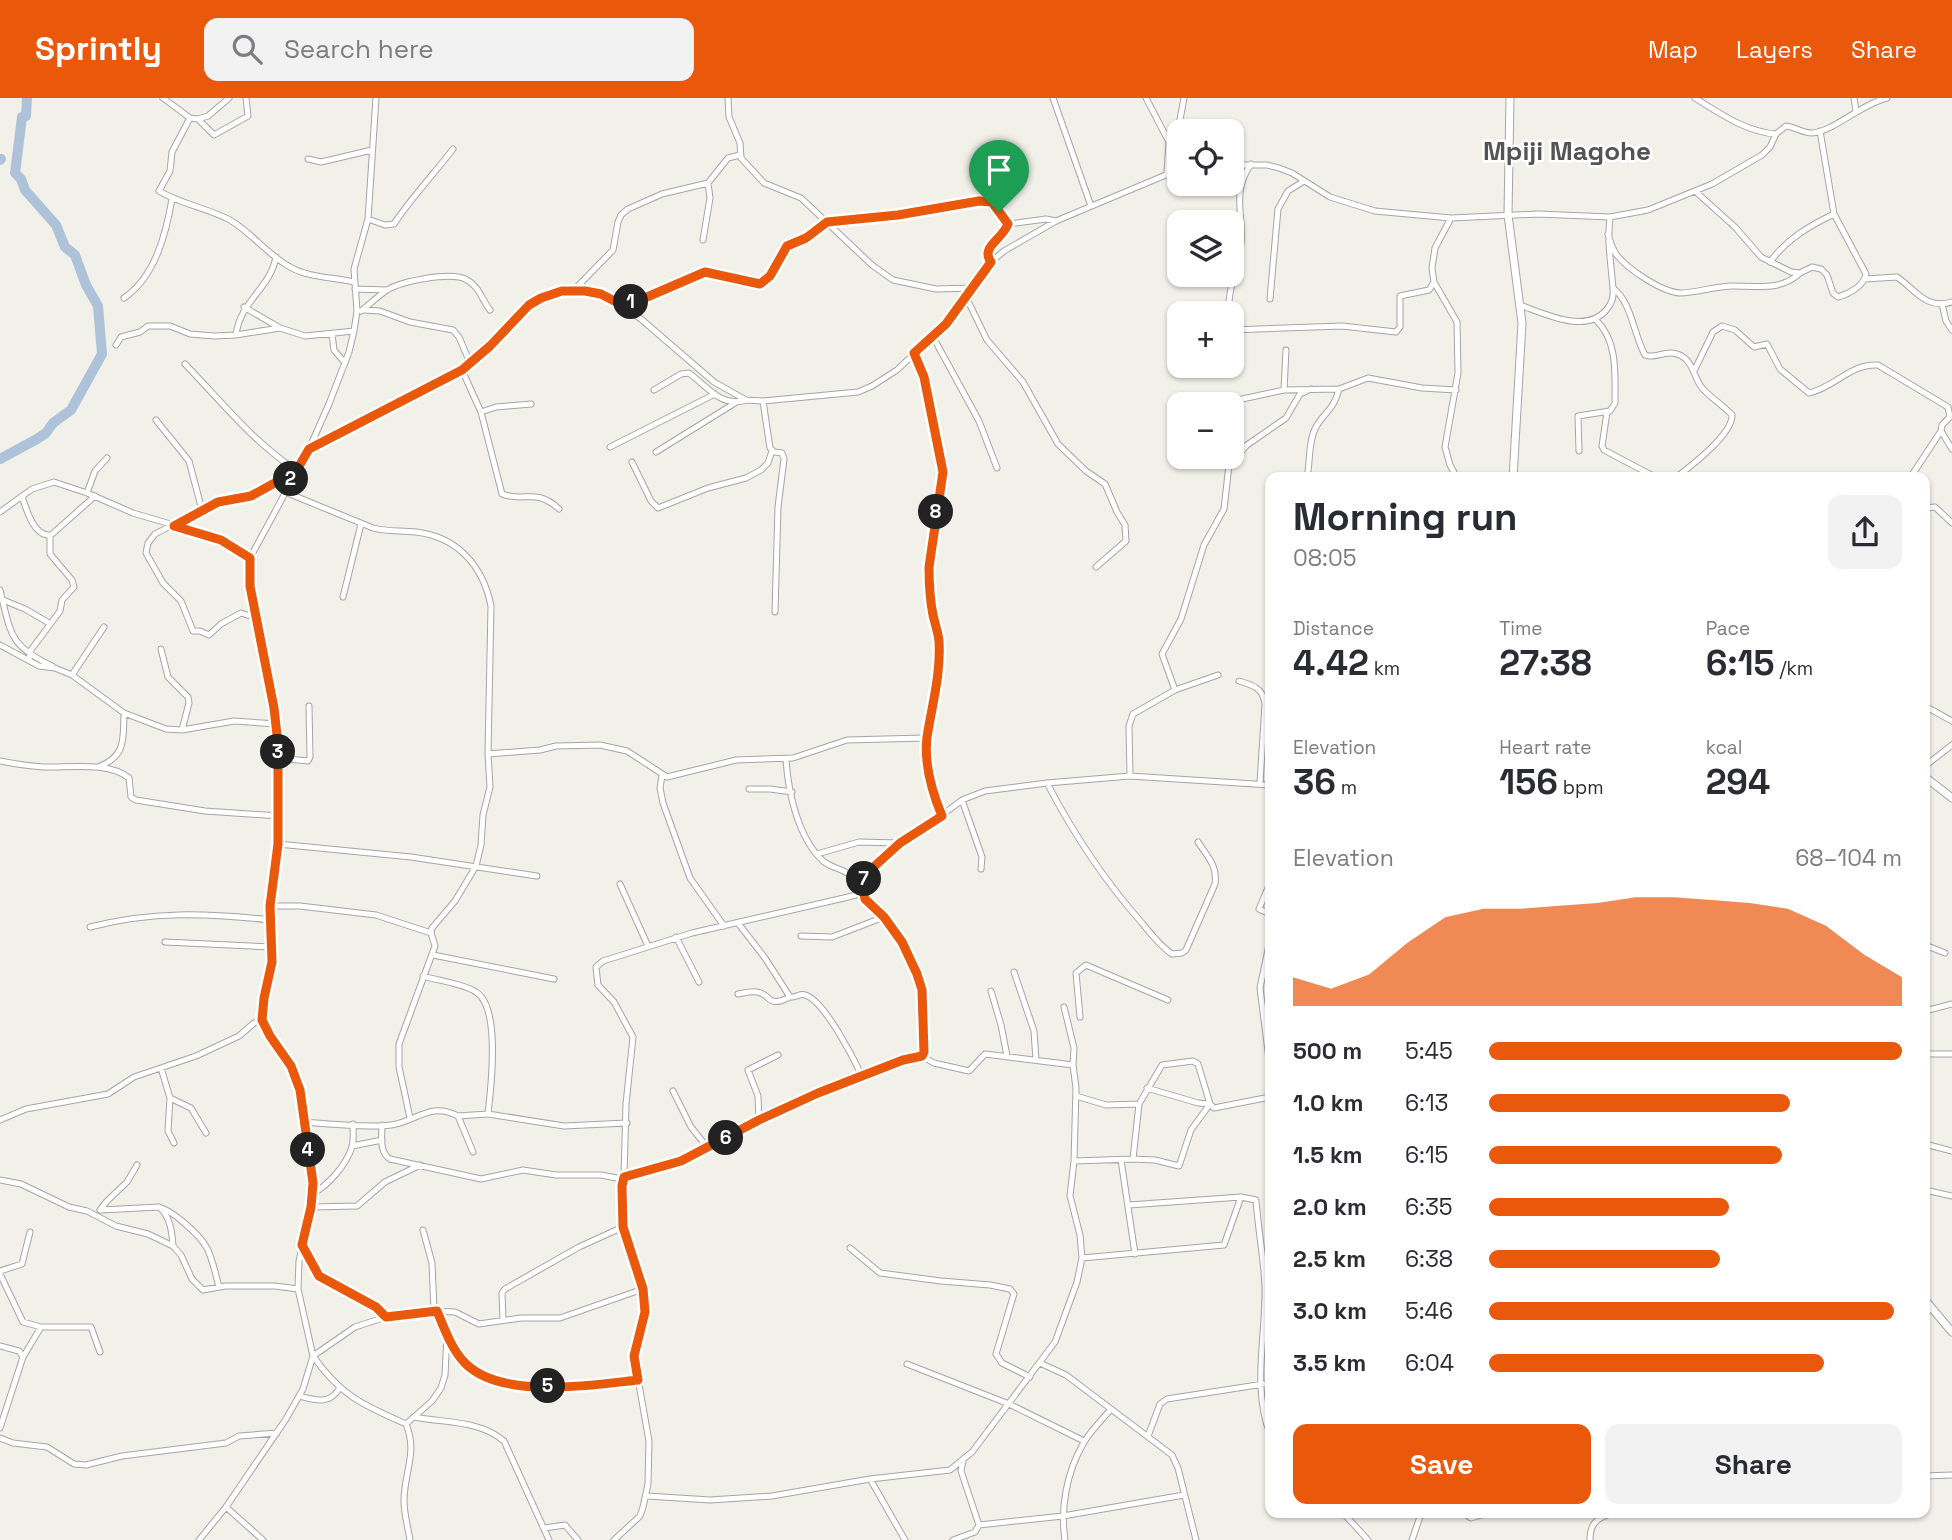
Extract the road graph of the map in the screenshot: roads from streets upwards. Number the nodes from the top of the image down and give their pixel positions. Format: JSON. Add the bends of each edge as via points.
{"nodes":[{"id":1,"x":163,"y":98,"type":"edge"},
{"id":2,"x":229,"y":98,"type":"edge"},
{"id":3,"x":246,"y":98,"type":"edge"},
{"id":4,"x":376,"y":98,"type":"edge"},
{"id":5,"x":727,"y":98,"type":"edge"},
{"id":6,"x":1053,"y":98,"type":"edge"},
{"id":7,"x":1146,"y":98,"type":"edge"},
{"id":8,"x":1184,"y":98,"type":"edge"},
{"id":9,"x":1510,"y":98,"type":"edge"},
{"id":10,"x":1695,"y":98,"type":"edge"},
{"id":11,"x":1854,"y":98,"type":"edge"},
{"id":12,"x":1887,"y":98,"type":"edge"},
{"id":13,"x":1856,"y":111,"type":"junction"},
{"id":14,"x":190,"y":118,"type":"junction"},
{"id":15,"x":198,"y":119,"type":"junction"},
{"id":16,"x":1180,"y":119,"type":"edge"},
{"id":17,"x":1820,"y":131,"type":"junction"},
{"id":18,"x":1776,"y":134,"type":"junction"},
{"id":19,"x":1167,"y":141,"type":"edge"},
{"id":20,"x":453,"y":149,"type":"dead end"},
{"id":21,"x":372,"y":150,"type":"junction"},
{"id":22,"x":740,"y":155,"type":"junction"},
{"id":23,"x":308,"y":159,"type":"dead end"},
{"id":24,"x":1244,"y":164,"type":"edge"},
{"id":25,"x":1251,"y":164,"type":"junction"},
{"id":26,"x":1167,"y":172,"type":"edge"},
{"id":27,"x":1304,"y":181,"type":"junction"},
{"id":28,"x":708,"y":183,"type":"junction"},
{"id":29,"x":1696,"y":192,"type":"junction"},
{"id":30,"x":172,"y":199,"type":"junction"},
{"id":31,"x":1091,"y":206,"type":"junction"},
{"id":32,"x":1835,"y":214,"type":"junction"},
{"id":33,"x":1508,"y":215,"type":"junction"},
{"id":34,"x":1610,"y":217,"type":"junction"},
{"id":35,"x":1451,"y":218,"type":"junction"},
{"id":36,"x":368,"y":219,"type":"junction"},
{"id":37,"x":1056,"y":221,"type":"junction"},
{"id":38,"x":827,"y":222,"type":"junction"},
{"id":39,"x":1008,"y":224,"type":"junction"},
{"id":40,"x":1608,"y":234,"type":"junction"},
{"id":41,"x":703,"y":240,"type":"dead end"},
{"id":42,"x":276,"y":257,"type":"junction"},
{"id":43,"x":991,"y":262,"type":"junction"},
{"id":44,"x":1770,"y":262,"type":"junction"},
{"id":45,"x":1800,"y":273,"type":"junction"},
{"id":46,"x":1865,"y":279,"type":"junction"},
{"id":47,"x":1434,"y":282,"type":"junction"},
{"id":48,"x":354,"y":286,"type":"junction"},
{"id":49,"x":971,"y":288,"type":"junction"},
{"id":50,"x":1613,"y":288,"type":"junction"},
{"id":51,"x":387,"y":290,"type":"junction"},
{"id":52,"x":574,"y":290,"type":"junction"},
{"id":53,"x":966,"y":297,"type":"junction"},
{"id":54,"x":124,"y":298,"type":"dead end"},
{"id":55,"x":1270,"y":299,"type":"dead end"},
{"id":56,"x":1229,"y":301,"type":"edge"},
{"id":57,"x":1952,"y":302,"type":"edge"},
{"id":58,"x":620,"y":304,"type":"junction"},
{"id":59,"x":1942,"y":304,"type":"junction"},
{"id":60,"x":1520,"y":305,"type":"junction"},
{"id":61,"x":244,"y":307,"type":"junction"},
{"id":62,"x":490,"y":310,"type":"dead end"},
{"id":63,"x":359,"y":311,"type":"junction"},
{"id":64,"x":1596,"y":320,"type":"junction"},
{"id":65,"x":280,"y":328,"type":"junction"},
{"id":66,"x":1244,"y":330,"type":"edge"},
{"id":67,"x":1952,"y":330,"type":"edge"},
{"id":68,"x":354,"y":331,"type":"junction"},
{"id":69,"x":332,"y":334,"type":"junction"},
{"id":70,"x":236,"y":335,"type":"junction"},
{"id":71,"x":932,"y":335,"type":"junction"},
{"id":72,"x":116,"y":345,"type":"dead end"},
{"id":73,"x":1286,"y":350,"type":"dead end"},
{"id":74,"x":914,"y":353,"type":"junction"},
{"id":75,"x":345,"y":363,"type":"junction"},
{"id":76,"x":470,"y":363,"type":"junction"},
{"id":77,"x":185,"y":364,"type":"dead end"},
{"id":78,"x":1695,"y":369,"type":"junction"},
{"id":79,"x":462,"y":370,"type":"junction"},
{"id":80,"x":1339,"y":388,"type":"junction"},
{"id":81,"x":1311,"y":389,"type":"junction"},
{"id":82,"x":654,"y":390,"type":"dead end"},
{"id":83,"x":1284,"y":390,"type":"junction"},
{"id":84,"x":1456,"y":390,"type":"junction"},
{"id":85,"x":715,"y":394,"type":"junction"},
{"id":86,"x":1244,"y":399,"type":"edge"},
{"id":87,"x":746,"y":400,"type":"junction"},
{"id":88,"x":763,"y":401,"type":"junction"},
{"id":89,"x":735,"y":403,"type":"junction"},
{"id":90,"x":531,"y":404,"type":"dead end"},
{"id":91,"x":481,"y":412,"type":"junction"},
{"id":92,"x":1607,"y":412,"type":"junction"},
{"id":93,"x":156,"y":420,"type":"dead end"},
{"id":94,"x":1941,"y":431,"type":"junction"},
{"id":95,"x":610,"y":447,"type":"dead end"},
{"id":96,"x":309,"y":449,"type":"junction"},
{"id":97,"x":1952,"y":449,"type":"edge"},
{"id":98,"x":772,"y":451,"type":"junction"},
{"id":99,"x":1580,"y":451,"type":"dead end"},
{"id":100,"x":656,"y":452,"type":"dead end"},
{"id":101,"x":107,"y":458,"type":"dead end"},
{"id":102,"x":632,"y":462,"type":"dead end"},
{"id":103,"x":998,"y":468,"type":"dead end"},
{"id":104,"x":296,"y":470,"type":"junction"},
{"id":105,"x":1308,"y":471,"type":"dead end"},
{"id":106,"x":1454,"y":472,"type":"edge"},
{"id":107,"x":1513,"y":472,"type":"edge"},
{"id":108,"x":1643,"y":472,"type":"edge"},
{"id":109,"x":1682,"y":472,"type":"edge"},
{"id":110,"x":1914,"y":472,"type":"edge"},
{"id":111,"x":291,"y":480,"type":"junction"},
{"id":112,"x":87,"y":492,"type":"junction"},
{"id":113,"x":285,"y":492,"type":"junction"},
{"id":114,"x":22,"y":496,"type":"junction"},
{"id":115,"x":95,"y":496,"type":"junction"},
{"id":116,"x":1930,"y":507,"type":"edge"},
{"id":117,"x":559,"y":509,"type":"dead end"},
{"id":118,"x":202,"y":510,"type":"junction"},
{"id":119,"x":0,"y":512,"type":"edge"},
{"id":120,"x":1952,"y":523,"type":"edge"},
{"id":121,"x":361,"y":524,"type":"junction"},
{"id":122,"x":174,"y":526,"type":"junction"},
{"id":123,"x":50,"y":535,"type":"junction"},
{"id":124,"x":250,"y":558,"type":"junction"},
{"id":125,"x":1096,"y":567,"type":"dead end"},
{"id":126,"x":0,"y":590,"type":"edge"},
{"id":127,"x":343,"y":597,"type":"dead end"},
{"id":128,"x":3,"y":600,"type":"junction"},
{"id":129,"x":775,"y":612,"type":"dead end"},
{"id":130,"x":256,"y":618,"type":"junction"},
{"id":131,"x":49,"y":623,"type":"junction"},
{"id":132,"x":104,"y":626,"type":"dead end"},
{"id":133,"x":0,"y":645,"type":"edge"},
{"id":134,"x":161,"y":649,"type":"dead end"},
{"id":135,"x":29,"y":657,"type":"junction"},
{"id":136,"x":72,"y":675,"type":"junction"},
{"id":137,"x":1218,"y":676,"type":"dead end"},
{"id":138,"x":1239,"y":681,"type":"dead end"},
{"id":139,"x":1175,"y":690,"type":"junction"},
{"id":140,"x":309,"y":706,"type":"dead end"},
{"id":141,"x":1930,"y":709,"type":"edge"},
{"id":142,"x":124,"y":713,"type":"junction"},
{"id":143,"x":1952,"y":721,"type":"edge"},
{"id":144,"x":276,"y":724,"type":"junction"},
{"id":145,"x":182,"y":730,"type":"junction"},
{"id":146,"x":927,"y":740,"type":"junction"},
{"id":147,"x":1952,"y":746,"type":"edge"},
{"id":148,"x":488,"y":754,"type":"junction"},
{"id":149,"x":115,"y":757,"type":"junction"},
{"id":150,"x":278,"y":758,"type":"junction"},
{"id":151,"x":786,"y":760,"type":"junction"},
{"id":152,"x":0,"y":761,"type":"edge"},
{"id":153,"x":1930,"y":762,"type":"edge"},
{"id":154,"x":95,"y":768,"type":"junction"},
{"id":155,"x":115,"y":771,"type":"junction"},
{"id":156,"x":662,"y":775,"type":"junction"},
{"id":157,"x":1130,"y":776,"type":"junction"},
{"id":158,"x":1930,"y":781,"type":"edge"},
{"id":159,"x":1046,"y":783,"type":"junction"},
{"id":160,"x":1260,"y":783,"type":"junction"},
{"id":161,"x":1265,"y":784,"type":"edge"},
{"id":162,"x":750,"y":789,"type":"dead end"},
{"id":163,"x":792,"y":792,"type":"junction"},
{"id":164,"x":1952,"y":798,"type":"edge"},
{"id":165,"x":962,"y":800,"type":"junction"},
{"id":166,"x":279,"y":816,"type":"junction"},
{"id":167,"x":942,"y":816,"type":"junction"},
{"id":168,"x":1198,"y":842,"type":"dead end"},
{"id":169,"x":900,"y":843,"type":"junction"},
{"id":170,"x":278,"y":844,"type":"junction"},
{"id":171,"x":817,"y":854,"type":"junction"},
{"id":172,"x":476,"y":866,"type":"junction"},
{"id":173,"x":981,"y":869,"type":"dead end"},
{"id":174,"x":537,"y":876,"type":"dead end"},
{"id":175,"x":621,"y":884,"type":"dead end"},
{"id":176,"x":863,"y":889,"type":"junction"},
{"id":177,"x":1265,"y":895,"type":"edge"},
{"id":178,"x":270,"y":906,"type":"junction"},
{"id":179,"x":1265,"y":912,"type":"edge"},
{"id":180,"x":884,"y":917,"type":"junction"},
{"id":181,"x":270,"y":920,"type":"junction"},
{"id":182,"x":738,"y":923,"type":"junction"},
{"id":183,"x":724,"y":926,"type":"junction"},
{"id":184,"x":90,"y":927,"type":"dead end"},
{"id":185,"x":431,"y":933,"type":"junction"},
{"id":186,"x":801,"y":936,"type":"dead end"},
{"id":187,"x":676,"y":937,"type":"junction"},
{"id":188,"x":165,"y":942,"type":"dead end"},
{"id":189,"x":648,"y":946,"type":"junction"},
{"id":190,"x":272,"y":947,"type":"junction"},
{"id":191,"x":1930,"y":947,"type":"edge"},
{"id":192,"x":1945,"y":953,"type":"dead end"},
{"id":193,"x":433,"y":955,"type":"junction"},
{"id":194,"x":1265,"y":963,"type":"edge"},
{"id":195,"x":1014,"y":972,"type":"dead end"},
{"id":196,"x":423,"y":976,"type":"junction"},
{"id":197,"x":554,"y":979,"type":"dead end"},
{"id":198,"x":699,"y":982,"type":"dead end"},
{"id":199,"x":991,"y":991,"type":"dead end"},
{"id":200,"x":738,"y":994,"type":"dead end"},
{"id":201,"x":790,"y":997,"type":"junction"},
{"id":202,"x":1168,"y":1000,"type":"dead end"},
{"id":203,"x":1952,"y":1004,"type":"edge"},
{"id":204,"x":1065,"y":1007,"type":"dead end"},
{"id":205,"x":1930,"y":1010,"type":"edge"},
{"id":206,"x":1080,"y":1017,"type":"dead end"},
{"id":207,"x":262,"y":1020,"type":"junction"},
{"id":208,"x":1265,"y":1028,"type":"edge"},
{"id":209,"x":1930,"y":1054,"type":"edge"},
{"id":210,"x":1952,"y":1054,"type":"edge"},
{"id":211,"x":778,"y":1055,"type":"dead end"},
{"id":212,"x":922,"y":1056,"type":"junction"},
{"id":213,"x":1007,"y":1056,"type":"junction"},
{"id":214,"x":1036,"y":1060,"type":"junction"},
{"id":215,"x":1073,"y":1065,"type":"junction"},
{"id":216,"x":162,"y":1068,"type":"junction"},
{"id":217,"x":862,"y":1076,"type":"junction"},
{"id":218,"x":1147,"y":1088,"type":"junction"},
{"id":219,"x":673,"y":1091,"type":"dead end"},
{"id":220,"x":1076,"y":1096,"type":"junction"},
{"id":221,"x":170,"y":1098,"type":"junction"},
{"id":222,"x":1265,"y":1098,"type":"edge"},
{"id":223,"x":1139,"y":1104,"type":"junction"},
{"id":224,"x":1210,"y":1104,"type":"junction"},
{"id":225,"x":488,"y":1114,"type":"junction"},
{"id":226,"x":458,"y":1116,"type":"junction"},
{"id":227,"x":410,"y":1118,"type":"junction"},
{"id":228,"x":0,"y":1120,"type":"edge"},
{"id":229,"x":759,"y":1120,"type":"junction"},
{"id":230,"x":303,"y":1122,"type":"junction"},
{"id":231,"x":627,"y":1123,"type":"junction"},
{"id":232,"x":354,"y":1124,"type":"junction"},
{"id":233,"x":382,"y":1125,"type":"junction"},
{"id":234,"x":206,"y":1133,"type":"dead end"},
{"id":235,"x":382,"y":1140,"type":"junction"},
{"id":236,"x":174,"y":1143,"type":"dead end"},
{"id":237,"x":1930,"y":1145,"type":"edge"},
{"id":238,"x":352,"y":1146,"type":"junction"},
{"id":239,"x":707,"y":1147,"type":"junction"},
{"id":240,"x":1952,"y":1151,"type":"edge"},
{"id":241,"x":473,"y":1152,"type":"dead end"},
{"id":242,"x":1133,"y":1159,"type":"junction"},
{"id":243,"x":1121,"y":1160,"type":"junction"},
{"id":244,"x":1074,"y":1161,"type":"junction"},
{"id":245,"x":137,"y":1165,"type":"dead end"},
{"id":246,"x":419,"y":1165,"type":"junction"},
{"id":247,"x":623,"y":1178,"type":"junction"},
{"id":248,"x":0,"y":1180,"type":"edge"},
{"id":249,"x":1930,"y":1191,"type":"edge"},
{"id":250,"x":312,"y":1194,"type":"junction"},
{"id":251,"x":1952,"y":1196,"type":"edge"},
{"id":252,"x":1241,"y":1197,"type":"junction"},
{"id":253,"x":1129,"y":1205,"type":"junction"},
{"id":254,"x":159,"y":1207,"type":"junction"},
{"id":255,"x":311,"y":1207,"type":"junction"},
{"id":256,"x":100,"y":1210,"type":"junction"},
{"id":257,"x":97,"y":1216,"type":"junction"},
{"id":258,"x":623,"y":1227,"type":"junction"},
{"id":259,"x":423,"y":1230,"type":"dead end"},
{"id":260,"x":30,"y":1232,"type":"dead end"},
{"id":261,"x":173,"y":1245,"type":"junction"},
{"id":262,"x":302,"y":1245,"type":"junction"},
{"id":263,"x":1260,"y":1247,"type":"junction"},
{"id":264,"x":1265,"y":1247,"type":"edge"},
{"id":265,"x":850,"y":1248,"type":"dead end"},
{"id":266,"x":1135,"y":1254,"type":"junction"},
{"id":267,"x":1082,"y":1258,"type":"junction"},
{"id":268,"x":0,"y":1272,"type":"edge"},
{"id":269,"x":1265,"y":1286,"type":"edge"},
{"id":270,"x":219,"y":1287,"type":"junction"},
{"id":271,"x":298,"y":1289,"type":"junction"},
{"id":272,"x":643,"y":1289,"type":"junction"},
{"id":273,"x":1930,"y":1306,"type":"edge"},
{"id":274,"x":435,"y":1311,"type":"junction"},
{"id":275,"x":386,"y":1317,"type":"junction"},
{"id":276,"x":503,"y":1320,"type":"junction"},
{"id":277,"x":41,"y":1327,"type":"junction"},
{"id":278,"x":1952,"y":1332,"type":"edge"},
{"id":279,"x":447,"y":1334,"type":"junction"},
{"id":280,"x":1265,"y":1336,"type":"edge"},
{"id":281,"x":0,"y":1346,"type":"edge"},
{"id":282,"x":100,"y":1352,"type":"dead end"},
{"id":283,"x":313,"y":1356,"type":"junction"},
{"id":284,"x":23,"y":1357,"type":"junction"},
{"id":285,"x":1040,"y":1363,"type":"junction"},
{"id":286,"x":907,"y":1364,"type":"dead end"},
{"id":287,"x":1030,"y":1377,"type":"junction"},
{"id":288,"x":638,"y":1380,"type":"junction"},
{"id":289,"x":1261,"y":1383,"type":"junction"},
{"id":290,"x":1265,"y":1383,"type":"edge"},
{"id":291,"x":339,"y":1389,"type":"junction"},
{"id":292,"x":299,"y":1395,"type":"junction"},
{"id":293,"x":1009,"y":1404,"type":"junction"},
{"id":294,"x":1111,"y":1409,"type":"junction"},
{"id":295,"x":414,"y":1417,"type":"junction"},
{"id":296,"x":1265,"y":1417,"type":"edge"},
{"id":297,"x":406,"y":1424,"type":"junction"},
{"id":298,"x":0,"y":1428,"type":"edge"},
{"id":299,"x":277,"y":1433,"type":"junction"},
{"id":300,"x":1148,"y":1436,"type":"junction"},
{"id":301,"x":0,"y":1438,"type":"edge"},
{"id":302,"x":1084,"y":1441,"type":"junction"},
{"id":303,"x":963,"y":1461,"type":"junction"},
{"id":304,"x":1952,"y":1475,"type":"edge"},
{"id":305,"x":1930,"y":1476,"type":"edge"},
{"id":306,"x":870,"y":1479,"type":"junction"},
{"id":307,"x":1184,"y":1495,"type":"junction"},
{"id":308,"x":647,"y":1496,"type":"junction"},
{"id":309,"x":226,"y":1507,"type":"junction"},
{"id":310,"x":1063,"y":1516,"type":"junction"},
{"id":311,"x":1347,"y":1518,"type":"edge"},
{"id":312,"x":1420,"y":1518,"type":"edge"},
{"id":313,"x":1597,"y":1518,"type":"edge"},
{"id":314,"x":979,"y":1525,"type":"junction"},
{"id":315,"x":544,"y":1528,"type":"junction"},
{"id":316,"x":408,"y":1539,"type":"edge"},
{"id":317,"x":199,"y":1540,"type":"edge"},
{"id":318,"x":263,"y":1540,"type":"edge"},
{"id":319,"x":549,"y":1540,"type":"edge"},
{"id":320,"x":578,"y":1540,"type":"edge"},
{"id":321,"x":614,"y":1540,"type":"edge"},
{"id":322,"x":905,"y":1540,"type":"edge"},
{"id":323,"x":953,"y":1540,"type":"edge"},
{"id":324,"x":1065,"y":1540,"type":"edge"},
{"id":325,"x":1196,"y":1540,"type":"edge"},
{"id":326,"x":1368,"y":1540,"type":"edge"},
{"id":327,"x":1412,"y":1540,"type":"edge"},
{"id":328,"x":1590,"y":1540,"type":"edge"}],
"edges":[{"from":1,"to":14,"type":"street"},
{"from":2,"to":15,"type":"street"},
{"from":3,"to":15,"type":"street","via":[[248,116],[214,135]]},
{"from":4,"to":21,"type":"street"},
{"from":5,"to":22,"type":"street"},
{"from":6,"to":31,"type":"street"},
{"from":7,"to":19,"type":"street"},
{"from":8,"to":16,"type":"street"},
{"from":9,"to":33,"type":"street"},
{"from":10,"to":18,"type":"street","via":[[1756,132]]},
{"from":11,"to":13,"type":"street"},
{"from":12,"to":13,"type":"street"},
{"from":13,"to":17,"type":"street"},
{"from":14,"to":15,"type":"street"},
{"from":14,"to":30,"type":"street","via":[[159,191]]},
{"from":17,"to":18,"type":"street","via":[[1808,133],[1789,126]]},
{"from":17,"to":32,"type":"street"},
{"from":18,"to":29,"type":"street","via":[[1762,155]]},
{"from":20,"to":36,"type":"street","via":[[394,224]]},
{"from":21,"to":23,"type":"street","via":[[321,162]]},
{"from":21,"to":36,"type":"street"},
{"from":22,"to":28,"type":"street","via":[[728,158]]},
{"from":22,"to":38,"type":"street","via":[[764,183],[801,198]]},
{"from":24,"to":25,"type":"street"},
{"from":25,"to":27,"type":"street","via":[[1279,168]]},
{"from":25,"to":56,"type":"street","via":[[1239,191],[1242,241]]},
{"from":26,"to":31,"type":"street"},
{"from":27,"to":35,"type":"street","via":[[1360,208]]},
{"from":27,"to":55,"type":"street","via":[[1288,191],[1278,209]]},
{"from":28,"to":41,"type":"street"},
{"from":28,"to":52,"type":"street","via":[[662,194],[628,209],[618,222],[613,250]]},
{"from":29,"to":34,"type":"street","via":[[1648,210]]},
{"from":29,"to":44,"type":"street"},
{"from":30,"to":42,"type":"street","via":[[229,220]]},
{"from":30,"to":54,"type":"street","via":[[159,252],[136,290]]},
{"from":31,"to":37,"type":"street"},
{"from":32,"to":44,"type":"street","via":[[1798,234]]},
{"from":32,"to":46,"type":"street"},
{"from":33,"to":34,"type":"street"},
{"from":33,"to":35,"type":"street"},
{"from":33,"to":60,"type":"street"},
{"from":34,"to":40,"type":"street"},
{"from":35,"to":47,"type":"street","via":[[1435,248]]},
{"from":36,"to":48,"type":"street","via":[[356,257]]},
{"from":37,"to":39,"type":"street"},
{"from":37,"to":43,"type":"street"},
{"from":38,"to":39,"type":"street","via":[[986,201],[996,206]]},
{"from":38,"to":49,"type":"street","via":[[893,279],[936,289]]},
{"from":38,"to":58,"type":"street","via":[[787,246],[764,283],[705,272]]},
{"from":39,"to":43,"type":"street","via":[[987,250]]},
{"from":40,"to":45,"type":"street","via":[[1624,263],[1668,291],[1770,287],[1787,283]]},
{"from":40,"to":50,"type":"street"},
{"from":42,"to":48,"type":"street","via":[[304,273]]},
{"from":42,"to":61,"type":"street","via":[[270,274]]},
{"from":43,"to":49,"type":"street"},
{"from":44,"to":45,"type":"street"},
{"from":45,"to":46,"type":"street","via":[[1812,267],[1821,269],[1838,297]]},
{"from":46,"to":59,"type":"street","via":[[1897,277],[1918,297]]},
{"from":47,"to":66,"type":"street","via":[[1429,290],[1400,296],[1396,332],[1342,327]]},
{"from":47,"to":84,"type":"street","via":[[1457,323]]},
{"from":48,"to":51,"type":"street"},
{"from":48,"to":63,"type":"street"},
{"from":49,"to":53,"type":"street"},
{"from":50,"to":64,"type":"street","via":[[1610,305]]},
{"from":50,"to":78,"type":"street","via":[[1627,302],[1645,355],[1672,353]]},
{"from":51,"to":62,"type":"street","via":[[404,283],[457,276],[474,285]]},
{"from":51,"to":63,"type":"street"},
{"from":52,"to":58,"type":"street","via":[[598,293]]},
{"from":52,"to":76,"type":"street","via":[[551,293],[529,305]]},
{"from":53,"to":71,"type":"street"},
{"from":53,"to":125,"type":"street","via":[[987,340],[1023,382],[1058,444],[1109,491],[1127,537]]},
{"from":57,"to":59,"type":"street"},
{"from":58,"to":87,"type":"street","via":[[714,382]]},
{"from":59,"to":67,"type":"street"},
{"from":60,"to":64,"type":"street","via":[[1566,319]]},
{"from":60,"to":107,"type":"street","via":[[1521,372]]},
{"from":61,"to":65,"type":"street"},
{"from":61,"to":70,"type":"street"},
{"from":63,"to":68,"type":"street"},
{"from":63,"to":76,"type":"street","via":[[380,311],[453,330]]},
{"from":64,"to":92,"type":"street","via":[[1608,334],[1614,356],[1615,403]]},
{"from":65,"to":69,"type":"street","via":[[305,336]]},
{"from":65,"to":70,"type":"street"},
{"from":68,"to":69,"type":"street"},
{"from":68,"to":75,"type":"street"},
{"from":69,"to":75,"type":"street","via":[[334,350]]},
{"from":70,"to":72,"type":"street","via":[[196,335],[148,326],[121,337]]},
{"from":71,"to":74,"type":"street"},
{"from":71,"to":103,"type":"street","via":[[979,421]]},
{"from":73,"to":83,"type":"street"},
{"from":74,"to":88,"type":"street","via":[[884,379],[858,392]]},
{"from":74,"to":146,"type":"street","via":[[924,377],[943,472],[929,567],[939,653]]},
{"from":75,"to":96,"type":"street"},
{"from":76,"to":79,"type":"street"},
{"from":77,"to":104,"type":"street","via":[[256,440]]},
{"from":78,"to":94,"type":"street","via":[[1717,327],[1729,327],[1750,345],[1767,344],[1780,369],[1810,393],[1867,365],[1884,367],[1948,407],[1950,417]]},
{"from":78,"to":109,"type":"street","via":[[1701,387],[1730,413],[1732,421],[1710,449]]},
{"from":79,"to":91,"type":"street"},
{"from":79,"to":96,"type":"street"},
{"from":80,"to":81,"type":"street"},
{"from":80,"to":84,"type":"street","via":[[1373,378]]},
{"from":80,"to":105,"type":"street","via":[[1333,407],[1314,433]]},
{"from":81,"to":83,"type":"street"},
{"from":81,"to":139,"type":"street","via":[[1300,394],[1286,418],[1229,464],[1224,509],[1204,545],[1181,620],[1163,654]]},
{"from":82,"to":85,"type":"street","via":[[686,373]]},
{"from":83,"to":86,"type":"street"},
{"from":84,"to":106,"type":"street","via":[[1445,447]]},
{"from":85,"to":89,"type":"street"},
{"from":85,"to":95,"type":"street"},
{"from":87,"to":88,"type":"street"},
{"from":87,"to":89,"type":"street"},
{"from":88,"to":98,"type":"street"},
{"from":89,"to":100,"type":"street"},
{"from":90,"to":91,"type":"street"},
{"from":91,"to":117,"type":"street","via":[[502,494],[544,497]]},
{"from":92,"to":99,"type":"street","via":[[1578,416]]},
{"from":92,"to":108,"type":"street","via":[[1604,450]]},
{"from":93,"to":118,"type":"street","via":[[189,461]]},
{"from":94,"to":97,"type":"street"},
{"from":94,"to":110,"type":"street"},
{"from":96,"to":104,"type":"street"},
{"from":98,"to":102,"type":"street","via":[[768,463],[746,478],[658,508]]},
{"from":98,"to":129,"type":"street","via":[[782,453],[784,459]]},
{"from":101,"to":112,"type":"street","via":[[95,471]]},
{"from":104,"to":111,"type":"street"},
{"from":111,"to":113,"type":"street"},
{"from":111,"to":118,"type":"street","via":[[280,480],[258,493],[225,499]]},
{"from":112,"to":114,"type":"street","via":[[54,482]]},
{"from":112,"to":115,"type":"street"},
{"from":113,"to":121,"type":"street"},
{"from":113,"to":124,"type":"street"},
{"from":114,"to":119,"type":"street"},
{"from":114,"to":123,"type":"street","via":[[31,519],[44,535]]},
{"from":115,"to":122,"type":"street"},
{"from":115,"to":123,"type":"street"},
{"from":116,"to":120,"type":"street"},
{"from":118,"to":122,"type":"street"},
{"from":121,"to":127,"type":"street"},
{"from":121,"to":148,"type":"street","via":[[428,534],[456,546],[473,560],[491,607]]},
{"from":122,"to":124,"type":"street","via":[[221,540]]},
{"from":122,"to":130,"type":"street","via":[[155,534],[146,553],[163,583],[181,601],[192,630],[209,635],[239,613]]},
{"from":123,"to":131,"type":"street","via":[[50,554],[74,587]]},
{"from":124,"to":130,"type":"street"},
{"from":126,"to":128,"type":"street"},
{"from":128,"to":131,"type":"street"},
{"from":128,"to":135,"type":"street","via":[[11,636]]},
{"from":130,"to":144,"type":"street"},
{"from":131,"to":135,"type":"street"},
{"from":132,"to":136,"type":"street"},
{"from":133,"to":135,"type":"street"},
{"from":134,"to":145,"type":"street","via":[[168,677],[188,697]]},
{"from":135,"to":136,"type":"street","via":[[39,666]]},
{"from":136,"to":142,"type":"street"},
{"from":137,"to":139,"type":"street"},
{"from":138,"to":160,"type":"street","via":[[1257,687],[1264,695]]},
{"from":139,"to":157,"type":"street","via":[[1130,719]]},
{"from":140,"to":150,"type":"street","via":[[308,761]]},
{"from":141,"to":143,"type":"street"},
{"from":142,"to":145,"type":"street","via":[[166,729]]},
{"from":142,"to":149,"type":"street","via":[[124,741]]},
{"from":144,"to":145,"type":"street","via":[[234,721]]},
{"from":144,"to":150,"type":"street"},
{"from":146,"to":151,"type":"street","via":[[859,738]]},
{"from":146,"to":167,"type":"street","via":[[930,777]]},
{"from":147,"to":153,"type":"street"},
{"from":148,"to":156,"type":"street","via":[[600,745],[627,751]]},
{"from":148,"to":172,"type":"street","via":[[490,787]]},
{"from":149,"to":154,"type":"street"},
{"from":149,"to":155,"type":"street"},
{"from":150,"to":166,"type":"street"},
{"from":151,"to":156,"type":"street","via":[[736,760]]},
{"from":151,"to":163,"type":"street"},
{"from":152,"to":154,"type":"street"},
{"from":154,"to":155,"type":"street"},
{"from":155,"to":166,"type":"street","via":[[129,778],[131,796],[136,800]]},
{"from":156,"to":183,"type":"street","via":[[663,803],[690,878]]},
{"from":157,"to":159,"type":"street"},
{"from":157,"to":160,"type":"street"},
{"from":158,"to":164,"type":"street"},
{"from":159,"to":165,"type":"street","via":[[985,791]]},
{"from":159,"to":168,"type":"street","via":[[1070,827],[1127,907],[1172,954],[1186,950],[1215,884],[1214,865]]},
{"from":160,"to":161,"type":"street"},
{"from":162,"to":163,"type":"street"},
{"from":163,"to":171,"type":"street","via":[[798,820]]},
{"from":165,"to":167,"type":"street"},
{"from":165,"to":173,"type":"street","via":[[982,857]]},
{"from":166,"to":170,"type":"street"},
{"from":167,"to":169,"type":"street"},
{"from":169,"to":171,"type":"street","via":[[859,842]]},
{"from":169,"to":176,"type":"street","via":[[867,873]]},
{"from":170,"to":172,"type":"street"},
{"from":170,"to":178,"type":"street"},
{"from":171,"to":176,"type":"street","via":[[852,876]]},
{"from":172,"to":174,"type":"street"},
{"from":172,"to":185,"type":"street"},
{"from":175,"to":189,"type":"street"},
{"from":176,"to":180,"type":"street","via":[[865,899]]},
{"from":176,"to":182,"type":"street","via":[[856,895]]},
{"from":177,"to":179,"type":"street","via":[[1259,909]]},
{"from":178,"to":181,"type":"street"},
{"from":178,"to":185,"type":"street","via":[[376,915]]},
{"from":180,"to":186,"type":"street","via":[[832,937]]},
{"from":180,"to":212,"type":"street","via":[[902,942],[922,990]]},
{"from":181,"to":184,"type":"street","via":[[152,914]]},
{"from":181,"to":190,"type":"street"},
{"from":182,"to":183,"type":"street"},
{"from":182,"to":201,"type":"street"},
{"from":183,"to":187,"type":"street"},
{"from":185,"to":193,"type":"street"},
{"from":187,"to":189,"type":"street"},
{"from":187,"to":198,"type":"street"},
{"from":188,"to":190,"type":"street"},
{"from":189,"to":231,"type":"street","via":[[603,961],[596,971],[598,985],[614,1002],[633,1037]]},
{"from":190,"to":207,"type":"street"},
{"from":191,"to":192,"type":"street"},
{"from":193,"to":196,"type":"street"},
{"from":193,"to":197,"type":"street"},
{"from":194,"to":208,"type":"street","via":[[1260,988]]},
{"from":195,"to":214,"type":"street","via":[[1034,1031]]},
{"from":196,"to":225,"type":"street","via":[[473,990],[488,1007],[492,1054]]},
{"from":196,"to":227,"type":"street","via":[[399,1044]]},
{"from":199,"to":213,"type":"street"},
{"from":200,"to":201,"type":"street","via":[[761,993],[775,1002]]},
{"from":201,"to":217,"type":"street","via":[[806,995],[834,1023]]},
{"from":202,"to":206,"type":"street","via":[[1086,965],[1076,973]]},
{"from":203,"to":205,"type":"street"},
{"from":204,"to":215,"type":"street"},
{"from":207,"to":216,"type":"street","via":[[239,1036]]},
{"from":207,"to":230,"type":"street","via":[[291,1066],[300,1090]]},
{"from":209,"to":210,"type":"street"},
{"from":211,"to":229,"type":"street","via":[[748,1070],[758,1096]]},
{"from":212,"to":213,"type":"street","via":[[970,1071],[984,1055]]},
{"from":212,"to":217,"type":"street"},
{"from":213,"to":214,"type":"street"},
{"from":214,"to":215,"type":"street"},
{"from":215,"to":220,"type":"street"},
{"from":216,"to":221,"type":"street"},
{"from":216,"to":228,"type":"street","via":[[128,1080],[108,1094],[26,1109]]},
{"from":217,"to":229,"type":"street"},
{"from":218,"to":223,"type":"street"},
{"from":218,"to":224,"type":"street"},
{"from":218,"to":224,"type":"street","via":[[1162,1065],[1196,1061]]},
{"from":219,"to":239,"type":"street"},
{"from":220,"to":223,"type":"street","via":[[1106,1105]]},
{"from":220,"to":244,"type":"street"},
{"from":221,"to":234,"type":"street","via":[[191,1108]]},
{"from":221,"to":236,"type":"street","via":[[168,1130]]},
{"from":222,"to":224,"type":"street","via":[[1221,1108]]},
{"from":223,"to":242,"type":"street"},
{"from":224,"to":242,"type":"street","via":[[1191,1130],[1179,1166]]},
{"from":225,"to":226,"type":"street"},
{"from":225,"to":231,"type":"street","via":[[564,1126]]},
{"from":226,"to":227,"type":"street","via":[[440,1111]]},
{"from":226,"to":241,"type":"street"},
{"from":227,"to":233,"type":"street"},
{"from":229,"to":239,"type":"street"},
{"from":230,"to":232,"type":"street"},
{"from":230,"to":250,"type":"street"},
{"from":231,"to":247,"type":"street"},
{"from":232,"to":233,"type":"street"},
{"from":232,"to":238,"type":"street"},
{"from":233,"to":235,"type":"street"},
{"from":235,"to":238,"type":"street"},
{"from":235,"to":246,"type":"street","via":[[386,1157]]},
{"from":237,"to":240,"type":"street"},
{"from":238,"to":250,"type":"street","via":[[327,1184]]},
{"from":239,"to":247,"type":"street","via":[[681,1161]]},
{"from":242,"to":243,"type":"street"},
{"from":243,"to":244,"type":"street"},
{"from":243,"to":253,"type":"street"},
{"from":244,"to":267,"type":"street","via":[[1070,1196]]},
{"from":245,"to":256,"type":"street"},
{"from":246,"to":247,"type":"street","via":[[481,1179],[523,1170]]},
{"from":246,"to":255,"type":"street","via":[[385,1182],[357,1206]]},
{"from":247,"to":258,"type":"street"},
{"from":248,"to":257,"type":"street","via":[[21,1184]]},
{"from":249,"to":251,"type":"street"},
{"from":250,"to":255,"type":"street"},
{"from":252,"to":253,"type":"street"},
{"from":252,"to":263,"type":"street","via":[[1256,1200]]},
{"from":252,"to":266,"type":"street","via":[[1224,1245]]},
{"from":253,"to":266,"type":"street"},
{"from":254,"to":256,"type":"street"},
{"from":254,"to":261,"type":"street","via":[[169,1221]]},
{"from":254,"to":270,"type":"street","via":[[204,1241]]},
{"from":255,"to":262,"type":"street"},
{"from":256,"to":257,"type":"street"},
{"from":257,"to":261,"type":"street"},
{"from":258,"to":272,"type":"street"},
{"from":258,"to":276,"type":"street","via":[[505,1289]]},
{"from":259,"to":274,"type":"street","via":[[432,1263]]},
{"from":260,"to":268,"type":"street","via":[[22,1264]]},
{"from":261,"to":270,"type":"street","via":[[198,1287]]},
{"from":262,"to":271,"type":"street"},
{"from":262,"to":275,"type":"street","via":[[319,1276]]},
{"from":263,"to":264,"type":"street"},
{"from":263,"to":269,"type":"street"},
{"from":265,"to":287,"type":"street","via":[[880,1273],[1010,1289],[1014,1294],[996,1354],[1002,1363]]},
{"from":266,"to":267,"type":"street"},
{"from":267,"to":285,"type":"street","via":[[1068,1313]]},
{"from":268,"to":277,"type":"street","via":[[23,1322]]},
{"from":270,"to":271,"type":"street"},
{"from":271,"to":283,"type":"street"},
{"from":272,"to":276,"type":"street","via":[[561,1318]]},
{"from":272,"to":288,"type":"street","via":[[645,1312],[634,1356]]},
{"from":273,"to":278,"type":"street"},
{"from":274,"to":275,"type":"street"},
{"from":274,"to":276,"type":"street","via":[[454,1312],[479,1324]]},
{"from":274,"to":279,"type":"street"},
{"from":275,"to":283,"type":"street","via":[[355,1327]]},
{"from":277,"to":282,"type":"street","via":[[92,1327]]},
{"from":277,"to":284,"type":"street"},
{"from":279,"to":288,"type":"street","via":[[465,1363],[496,1380],[566,1387]]},
{"from":279,"to":295,"type":"street","via":[[441,1388]]},
{"from":280,"to":289,"type":"street"},
{"from":281,"to":284,"type":"street","via":[[19,1351]]},
{"from":283,"to":291,"type":"street"},
{"from":283,"to":292,"type":"street"},
{"from":284,"to":298,"type":"street"},
{"from":285,"to":287,"type":"street"},
{"from":285,"to":294,"type":"street","via":[[1066,1375]]},
{"from":286,"to":293,"type":"street"},
{"from":287,"to":293,"type":"street"},
{"from":288,"to":308,"type":"street","via":[[649,1441]]},
{"from":289,"to":290,"type":"street"},
{"from":289,"to":296,"type":"street"},
{"from":289,"to":300,"type":"street","via":[[1167,1399],[1160,1404]]},
{"from":291,"to":292,"type":"street","via":[[325,1400]]},
{"from":291,"to":297,"type":"street"},
{"from":292,"to":299,"type":"street"},
{"from":293,"to":302,"type":"street"},
{"from":293,"to":303,"type":"street"},
{"from":294,"to":300,"type":"street"},
{"from":294,"to":302,"type":"street"},
{"from":295,"to":297,"type":"street"},
{"from":295,"to":315,"type":"street","via":[[497,1434]]},
{"from":297,"to":316,"type":"street","via":[[412,1438],[404,1503]]},
{"from":299,"to":301,"type":"street","via":[[86,1465],[74,1464],[47,1447]]},
{"from":299,"to":309,"type":"street"},
{"from":300,"to":307,"type":"street","via":[[1171,1455]]},
{"from":302,"to":310,"type":"street","via":[[1071,1470]]},
{"from":303,"to":306,"type":"street","via":[[950,1470]]},
{"from":303,"to":314,"type":"street","via":[[961,1471]]},
{"from":304,"to":305,"type":"street"},
{"from":306,"to":308,"type":"street","via":[[772,1496],[686,1500]]},
{"from":306,"to":322,"type":"street"},
{"from":307,"to":310,"type":"street"},
{"from":307,"to":325,"type":"street"},
{"from":308,"to":321,"type":"street","via":[[640,1516]]},
{"from":309,"to":317,"type":"street"},
{"from":309,"to":318,"type":"street"},
{"from":310,"to":314,"type":"street"},
{"from":310,"to":324,"type":"street"},
{"from":311,"to":326,"type":"street"},
{"from":312,"to":327,"type":"street"},
{"from":313,"to":328,"type":"street"},
{"from":314,"to":323,"type":"street","via":[[975,1532]]},
{"from":315,"to":319,"type":"street"},
{"from":315,"to":320,"type":"street","via":[[565,1525]]}]}
